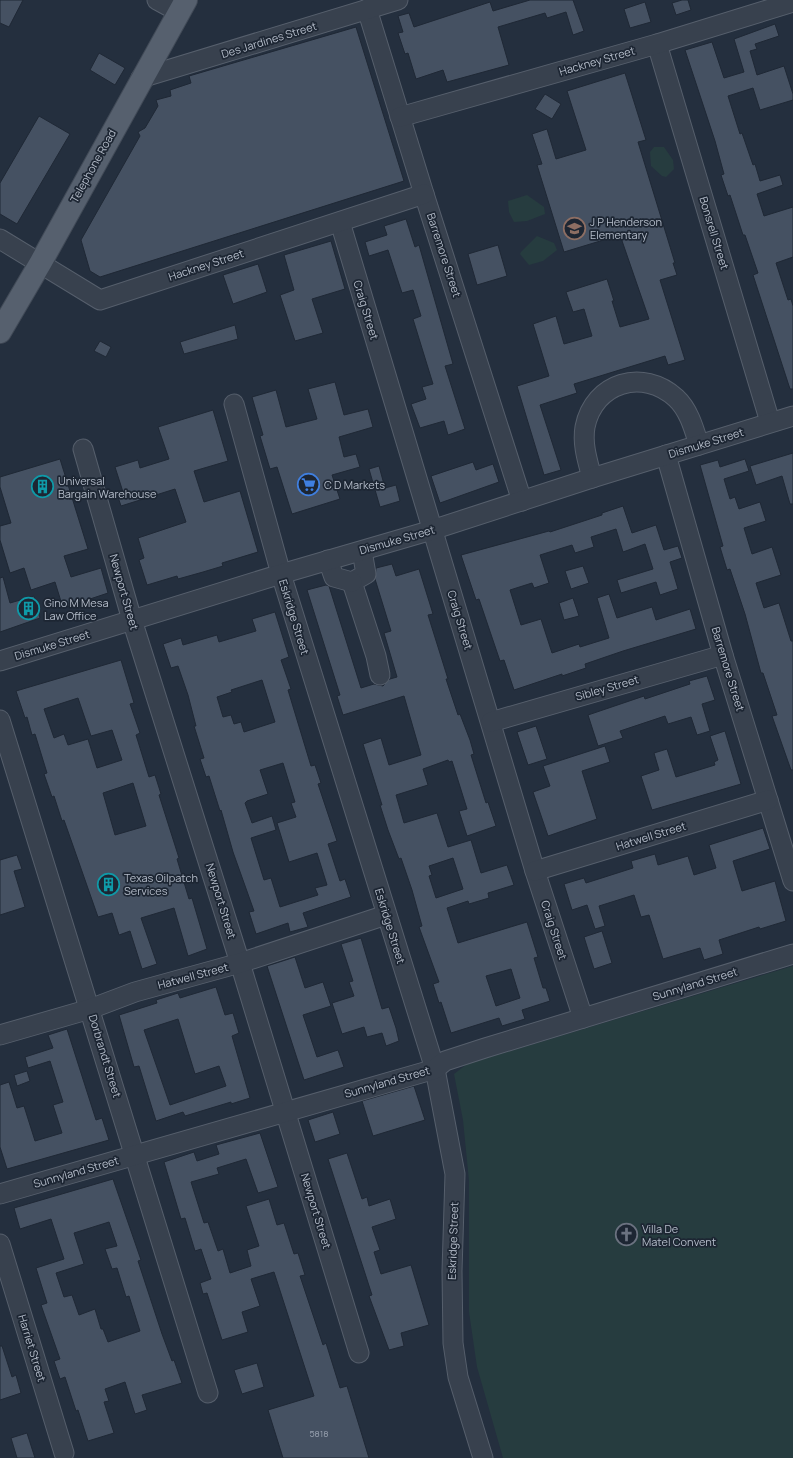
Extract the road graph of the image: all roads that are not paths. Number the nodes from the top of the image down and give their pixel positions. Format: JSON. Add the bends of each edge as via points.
{"nodes":[{"id":1,"x":157,"y":0,"type":"edge"},
{"id":2,"x":398,"y":0,"type":"edge"},
{"id":3,"x":793,"y":2,"type":"edge"},
{"id":4,"x":182,"y":6,"type":"edge"},
{"id":5,"x":367,"y":9,"type":"junction"},
{"id":6,"x":657,"y":44,"type":"junction"},
{"id":7,"x":141,"y":78,"type":"junction"},
{"id":8,"x":400,"y":117,"type":"junction"},
{"id":9,"x":424,"y":194,"type":"junction"},
{"id":10,"x":340,"y":222,"type":"junction"},
{"id":11,"x":0,"y":239,"type":"edge"},
{"id":12,"x":41,"y":262,"type":"junction"},
{"id":13,"x":0,"y":332,"type":"edge"},
{"id":14,"x":234,"y":404,"type":"dead end"},
{"id":15,"x":793,"y":416,"type":"edge"},
{"id":16,"x":770,"y":422,"type":"junction"},
{"id":17,"x":699,"y":445,"type":"junction"},
{"id":18,"x":83,"y":449,"type":"dead end"},
{"id":19,"x":666,"y":455,"type":"junction"},
{"id":20,"x":592,"y":478,"type":"junction"},
{"id":21,"x":522,"y":501,"type":"junction"},
{"id":22,"x":432,"y":530,"type":"junction"},
{"id":23,"x":362,"y":551,"type":"junction"},
{"id":24,"x":328,"y":560,"type":"junction"},
{"id":25,"x":281,"y":574,"type":"junction"},
{"id":26,"x":352,"y":582,"type":"junction"},
{"id":27,"x":132,"y":620,"type":"junction"},
{"id":28,"x":723,"y":655,"type":"junction"},
{"id":29,"x":0,"y":661,"type":"edge"},
{"id":30,"x":380,"y":675,"type":"dead end"},
{"id":31,"x":0,"y":720,"type":"edge"},
{"id":32,"x":491,"y":722,"type":"junction"},
{"id":33,"x":768,"y":800,"type":"junction"},
{"id":34,"x":535,"y":871,"type":"junction"},
{"id":35,"x":793,"y":881,"type":"edge"},
{"id":36,"x":386,"y":915,"type":"junction"},
{"id":37,"x":793,"y":954,"type":"edge"},
{"id":38,"x":240,"y":963,"type":"junction"},
{"id":39,"x":90,"y":1009,"type":"junction"},
{"id":40,"x":583,"y":1018,"type":"junction"},
{"id":41,"x":0,"y":1035,"type":"edge"},
{"id":42,"x":435,"y":1069,"type":"junction"},
{"id":43,"x":285,"y":1111,"type":"junction"},
{"id":44,"x":135,"y":1156,"type":"junction"},
{"id":45,"x":0,"y":1194,"type":"edge"},
{"id":46,"x":0,"y":1244,"type":"edge"},
{"id":47,"x":359,"y":1353,"type":"dead end"},
{"id":48,"x":208,"y":1393,"type":"dead end"},
{"id":49,"x":64,"y":1453,"type":"dead end"},
{"id":50,"x":483,"y":1458,"type":"edge"}],
"edges":[{"from":1,"to":4,"type":"street"},
{"from":2,"to":5,"type":"street","name":"Des Jardines Street"},
{"from":3,"to":6,"type":"street","name":"Hackney Street"},
{"from":4,"to":7,"type":"main road","name":"Telephone Road"},
{"from":5,"to":7,"type":"street","name":"Des Jardines Street"},
{"from":5,"to":8,"type":"street","name":"Barremore Street"},
{"from":6,"to":8,"type":"street","name":"Hackney Street"},
{"from":6,"to":16,"type":"street","name":"Bonsrell Street"},
{"from":7,"to":12,"type":"main road","name":"Telephone Road"},
{"from":8,"to":9,"type":"street","name":"Barremore Street"},
{"from":9,"to":10,"type":"street","name":"Hackney Street"},
{"from":9,"to":21,"type":"street","name":"Barremore Street"},
{"from":10,"to":12,"type":"street","name":"Hackney Street","via":[[100,300]]},
{"from":10,"to":22,"type":"street","name":"Craig Street"},
{"from":11,"to":12,"type":"street","name":"Hackney Street"},
{"from":12,"to":13,"type":"main road","name":"Telephone Road"},
{"from":14,"to":25,"type":"street","name":"Eskridge Street"},
{"from":15,"to":16,"type":"street","name":"Dismuke Street"},
{"from":16,"to":17,"type":"street","name":"Dismuke Street"},
{"from":17,"to":19,"type":"street","name":"Dismuke Street"},
{"from":17,"to":20,"type":"street","via":[[687,411],[677,399],[650,383],[624,383],[607,391],[593,405],[585,427],[584,448]]},
{"from":18,"to":27,"type":"street","name":"Newport Street"},
{"from":19,"to":20,"type":"street","name":"Dismuke Street"},
{"from":19,"to":28,"type":"street","name":"Barremore Street"},
{"from":20,"to":21,"type":"street","name":"Dismuke Street"},
{"from":21,"to":22,"type":"street","name":"Dismuke Street"},
{"from":22,"to":23,"type":"street","name":"Dismuke Street"},
{"from":22,"to":32,"type":"street","name":"Craig Street"},
{"from":23,"to":24,"type":"street","name":"Dismuke Street"},
{"from":23,"to":26,"type":"street","via":[[366,574]]},
{"from":24,"to":25,"type":"street","name":"Dismuke Street"},
{"from":24,"to":26,"type":"street","via":[[334,577]]},
{"from":25,"to":27,"type":"street","name":"Dismuke Street"},
{"from":25,"to":36,"type":"street","name":"Eskridge Street"},
{"from":26,"to":30,"type":"street"},
{"from":27,"to":29,"type":"street","name":"Dismuke Street"},
{"from":27,"to":38,"type":"street","name":"Newport Street"},
{"from":28,"to":32,"type":"street","name":"Sibley Street"},
{"from":28,"to":33,"type":"street","name":"Barremore Street"},
{"from":31,"to":39,"type":"street","name":"Dorbrandt Street"},
{"from":32,"to":34,"type":"street","name":"Craig Street"},
{"from":33,"to":34,"type":"street","name":"Hatwell Street"},
{"from":33,"to":35,"type":"street","name":"Barremore Street"},
{"from":34,"to":40,"type":"street","name":"Craig Street"},
{"from":36,"to":38,"type":"street","name":"Hatwell Street"},
{"from":36,"to":42,"type":"street","name":"Eskridge Street"},
{"from":37,"to":40,"type":"street","name":"Sunnyland Street"},
{"from":38,"to":39,"type":"street","name":"Hatwell Street","via":[[135,992]]},
{"from":38,"to":43,"type":"street","name":"Newport Street"},
{"from":39,"to":41,"type":"street","name":"Hatwell Street"},
{"from":39,"to":44,"type":"street","name":"Dorbrandt Street"},
{"from":40,"to":42,"type":"street","name":"Sunnyland Street","via":[[445,1061]]},
{"from":42,"to":43,"type":"street","name":"Sunnyland Street"},
{"from":42,"to":50,"type":"street","name":"Eskridge Street","via":[[455,1174],[453,1343],[458,1377]]},
{"from":43,"to":44,"type":"street","name":"Sunnyland Street"},
{"from":43,"to":47,"type":"street","name":"Newport Street"},
{"from":44,"to":45,"type":"street","name":"Sunnyland Street"},
{"from":44,"to":48,"type":"street","name":"Dorbrandt Street"},
{"from":46,"to":49,"type":"street","name":"Harriet Street"}]}
